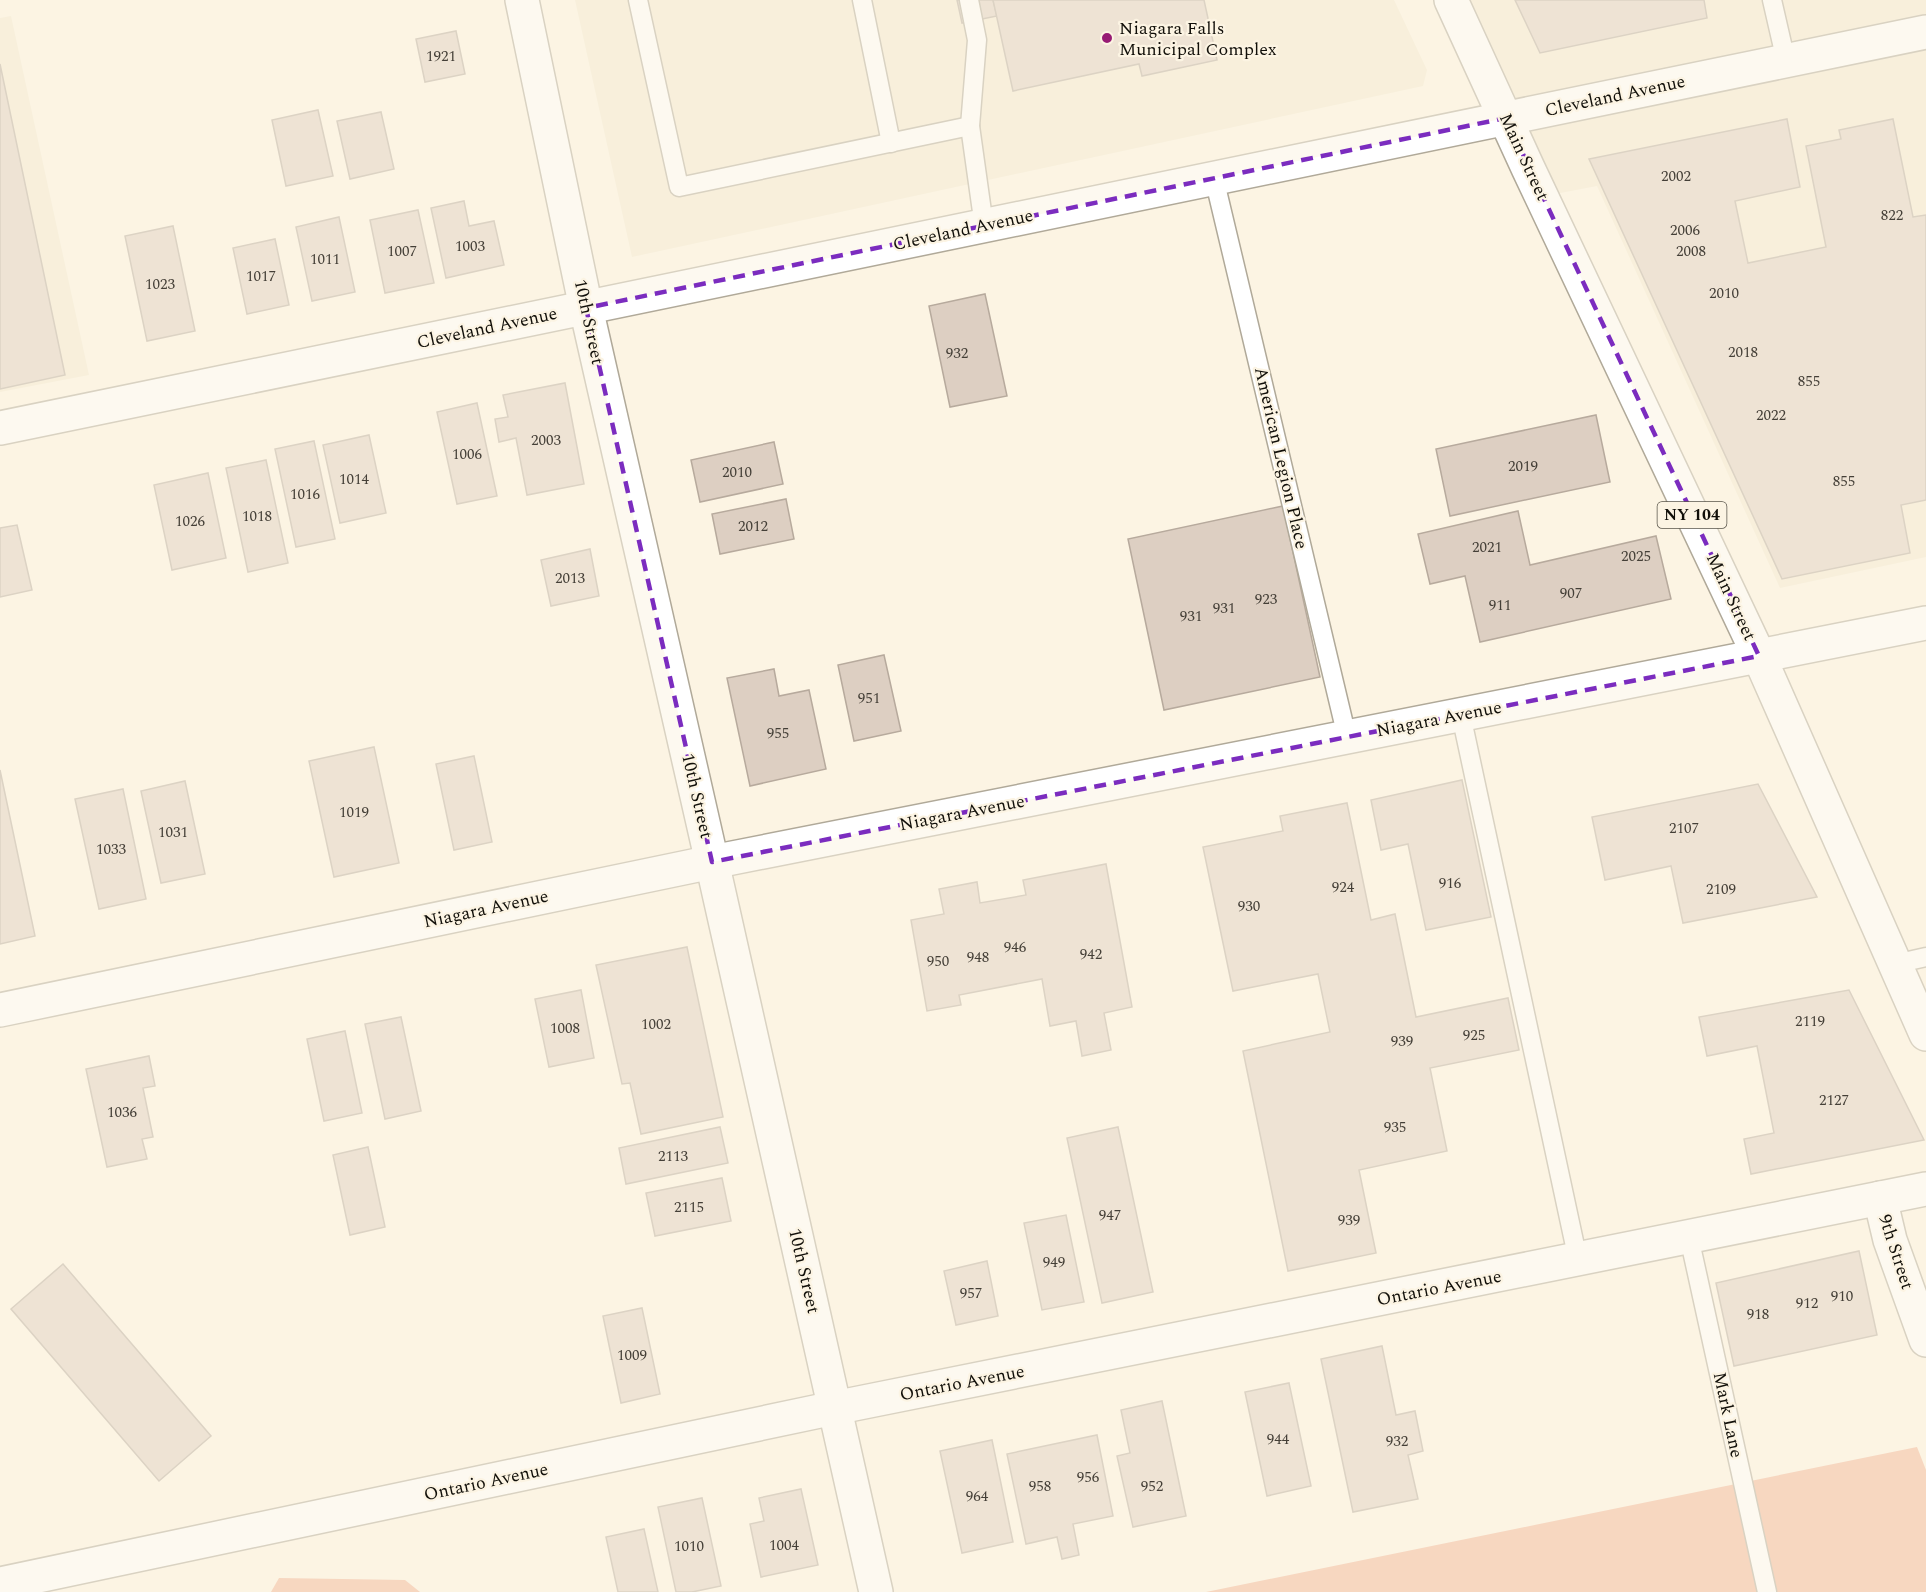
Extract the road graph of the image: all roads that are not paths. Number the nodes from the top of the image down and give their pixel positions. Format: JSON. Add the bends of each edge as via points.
{"nodes":[{"id":1,"x":522,"y":0,"type":"edge"},
{"id":2,"x":638,"y":0,"type":"edge"},
{"id":3,"x":862,"y":0,"type":"edge"},
{"id":4,"x":969,"y":0,"type":"edge"},
{"id":5,"x":1452,"y":0,"type":"edge"},
{"id":6,"x":1772,"y":0,"type":"edge"},
{"id":7,"x":1926,"y":32,"type":"edge"},
{"id":8,"x":1785,"y":61,"type":"junction"},
{"id":9,"x":1506,"y":118,"type":"junction"},
{"id":10,"x":970,"y":126,"type":"junction"},
{"id":11,"x":891,"y":142,"type":"junction"},
{"id":12,"x":1214,"y":178,"type":"junction"},
{"id":13,"x":984,"y":226,"type":"junction"},
{"id":14,"x":586,"y":308,"type":"junction"},
{"id":15,"x":0,"y":428,"type":"edge"},
{"id":16,"x":1926,"y":623,"type":"edge"},
{"id":17,"x":1759,"y":656,"type":"junction"},
{"id":18,"x":1461,"y":715,"type":"junction"},
{"id":19,"x":1347,"y":737,"type":"junction"},
{"id":20,"x":712,"y":862,"type":"junction"},
{"id":21,"x":1910,"y":960,"type":"edge"},
{"id":22,"x":0,"y":1010,"type":"edge"},
{"id":23,"x":1926,"y":1034,"type":"edge"},
{"id":24,"x":1926,"y":1189,"type":"edge"},
{"id":25,"x":1880,"y":1198,"type":"junction"},
{"id":26,"x":1689,"y":1237,"type":"junction"},
{"id":27,"x":1578,"y":1260,"type":"junction"},
{"id":28,"x":1926,"y":1340,"type":"edge"},
{"id":29,"x":834,"y":1408,"type":"junction"},
{"id":30,"x":0,"y":1584,"type":"edge"},
{"id":31,"x":876,"y":1592,"type":"edge"},
{"id":32,"x":1767,"y":1592,"type":"edge"}],
"edges":[{"from":1,"to":14,"type":"street","name":"10th Street"},
{"from":2,"to":11,"type":"lane","via":[[679,187]]},
{"from":3,"to":11,"type":"lane"},
{"from":4,"to":10,"type":"lane","via":[[977,40]]},
{"from":5,"to":9,"type":"street","name":"Main Street","number":"NY 104"},
{"from":6,"to":8,"type":"lane"},
{"from":7,"to":8,"type":"street","name":"Cleveland Avenue"},
{"from":8,"to":9,"type":"street","name":"Cleveland Avenue"},
{"from":9,"to":12,"type":"street","name":"Cleveland Avenue"},
{"from":9,"to":17,"type":"street","name":"Main Street","number":"NY 104"},
{"from":10,"to":11,"type":"lane"},
{"from":10,"to":13,"type":"lane"},
{"from":12,"to":13,"type":"street","name":"Cleveland Avenue"},
{"from":12,"to":19,"type":"lane","name":"American Legion Place"},
{"from":13,"to":14,"type":"street","name":"Cleveland Avenue"},
{"from":14,"to":15,"type":"street","name":"Cleveland Avenue"},
{"from":14,"to":20,"type":"street","name":"10th Street"},
{"from":16,"to":17,"type":"street","name":"Niagara Avenue"},
{"from":17,"to":18,"type":"street","name":"Niagara Avenue"},
{"from":17,"to":21,"type":"street","name":"Main Street","number":"NY 104"},
{"from":18,"to":19,"type":"street","name":"Niagara Avenue"},
{"from":18,"to":27,"type":"lane"},
{"from":19,"to":20,"type":"street","name":"Niagara Avenue"},
{"from":20,"to":22,"type":"street","name":"Niagara Avenue"},
{"from":20,"to":29,"type":"street","name":"10th Street"},
{"from":21,"to":23,"type":"street","name":"Main Street","number":"NY 104"},
{"from":24,"to":25,"type":"street","name":"Ontario Avenue"},
{"from":25,"to":26,"type":"street","name":"Ontario Avenue"},
{"from":25,"to":28,"type":"street","name":"9th Street","via":[[1890,1239]]},
{"from":26,"to":27,"type":"street","name":"Ontario Avenue"},
{"from":26,"to":32,"type":"lane","name":"Mark Lane"},
{"from":27,"to":29,"type":"street","name":"Ontario Avenue"},
{"from":29,"to":30,"type":"street","name":"Ontario Avenue"},
{"from":29,"to":31,"type":"street","name":"10th Street"}]}
